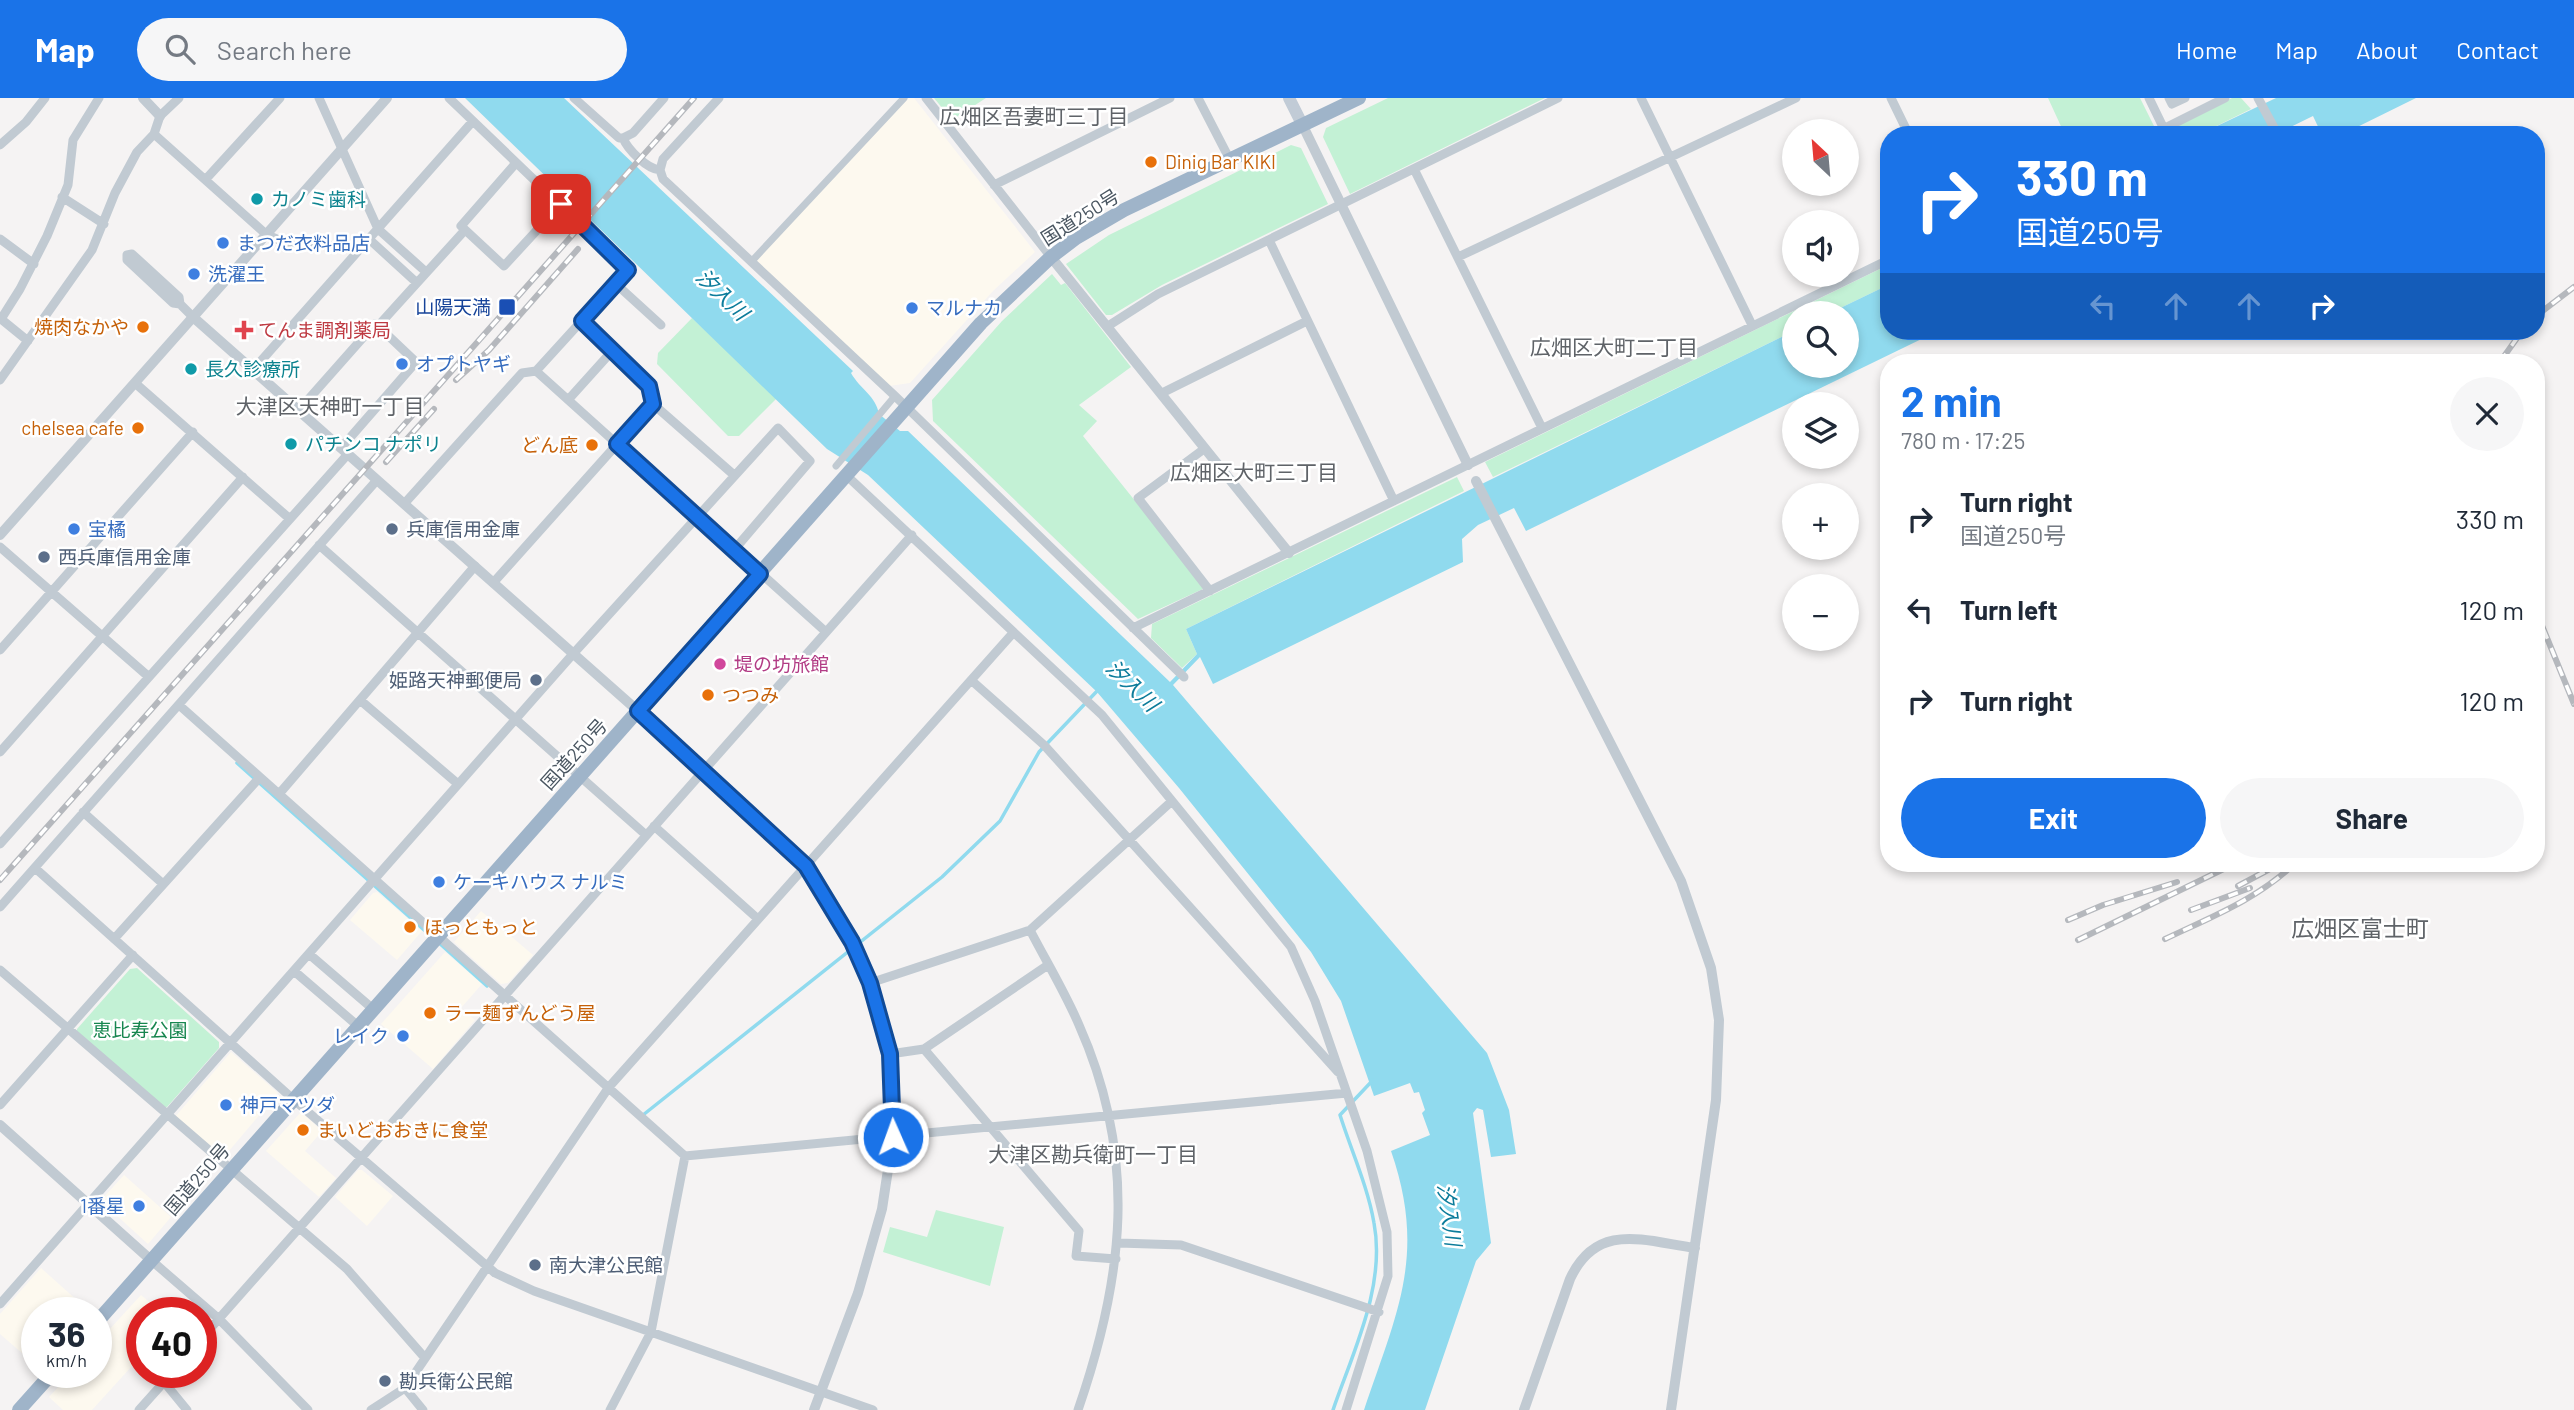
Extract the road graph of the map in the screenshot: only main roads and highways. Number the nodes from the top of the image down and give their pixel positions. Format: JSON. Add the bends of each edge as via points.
{"nodes":[{"id":1,"x":1289,"y":98,"type":"edge"},
{"id":2,"x":1359,"y":98,"type":"edge"},
{"id":3,"x":1302,"y":124,"type":"junction"},
{"id":4,"x":112,"y":1305,"type":"edge"},
{"id":5,"x":39,"y":1388,"type":"edge"},
{"id":6,"x":19,"y":1410,"type":"edge"}],
"edges":[{"from":1,"to":3,"type":"main road"},
{"from":2,"to":3,"type":"highway","name":"国道250号"},
{"from":3,"to":4,"type":"highway","name":"国道250号","via":[[1124,210],[1051,257],[981,323],[906,408],[841,471],[760,574]]},
{"from":5,"to":6,"type":"highway"}]}
